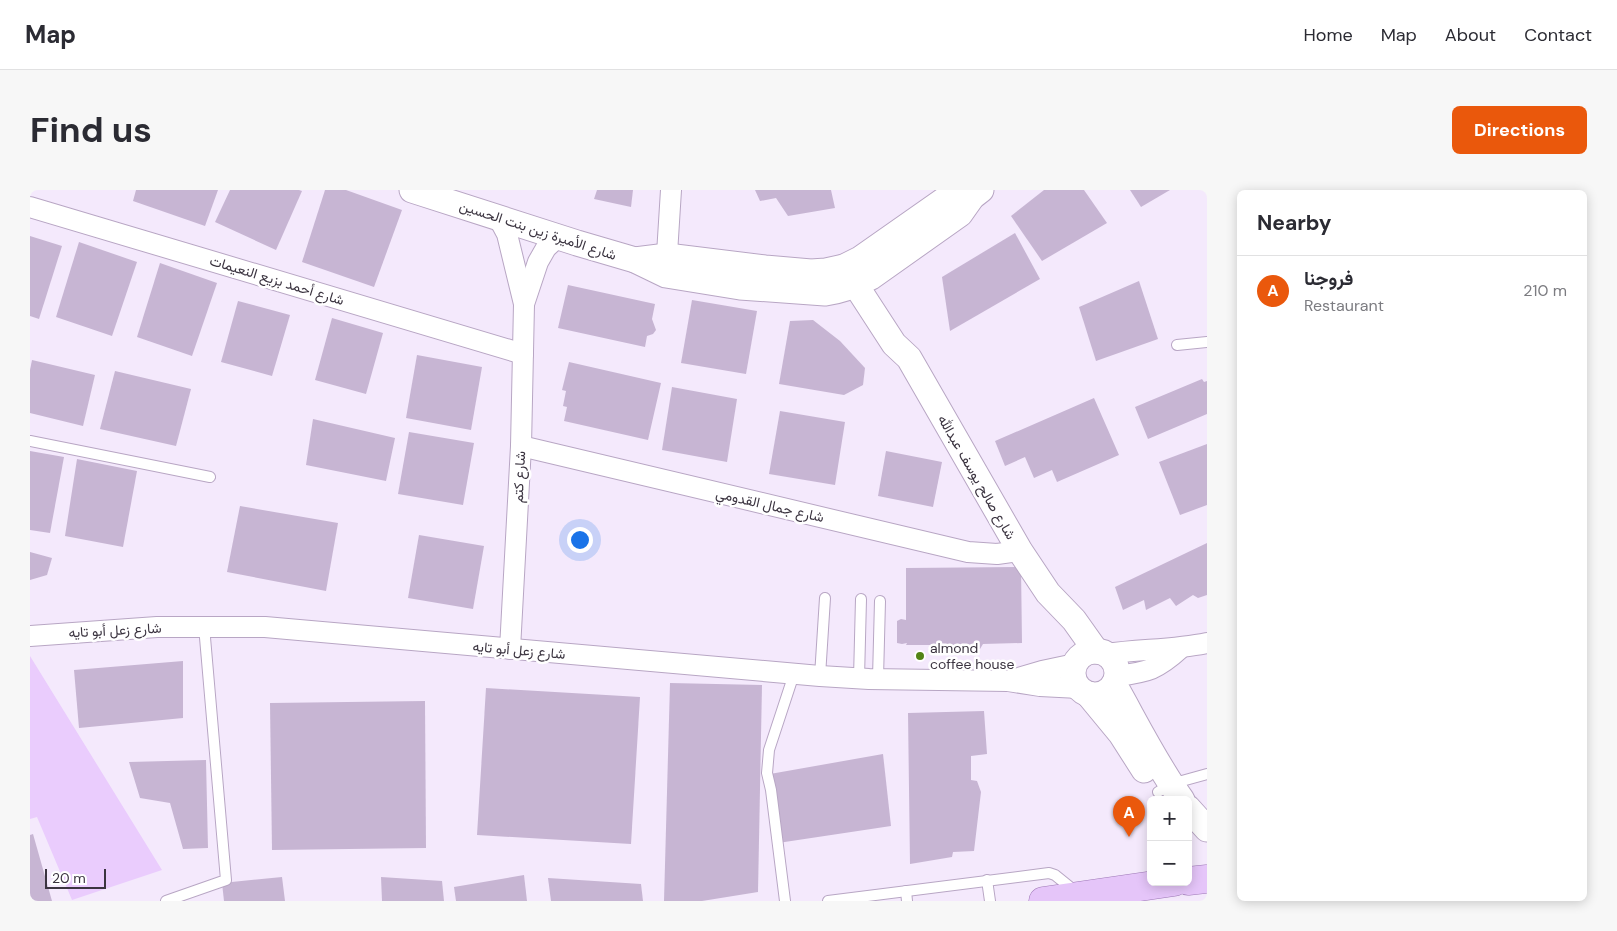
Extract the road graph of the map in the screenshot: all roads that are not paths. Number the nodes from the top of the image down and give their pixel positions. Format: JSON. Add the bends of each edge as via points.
{"nodes":[{"id":1,"x":412,"y":190,"type":"edge"},
{"id":2,"x":672,"y":190,"type":"edge"},
{"id":3,"x":976,"y":193,"type":"edge"},
{"id":4,"x":30,"y":207,"type":"edge"},
{"id":5,"x":498,"y":217,"type":"junction"},
{"id":6,"x":558,"y":237,"type":"junction"},
{"id":7,"x":666,"y":266,"type":"junction"},
{"id":8,"x":857,"y":272,"type":"junction"},
{"id":9,"x":524,"y":304,"type":"junction"},
{"id":10,"x":1207,"y":342,"type":"edge"},
{"id":11,"x":1177,"y":345,"type":"dead end"},
{"id":12,"x":523,"y":354,"type":"junction"},
{"id":13,"x":30,"y":441,"type":"edge"},
{"id":14,"x":521,"y":446,"type":"junction"},
{"id":15,"x":210,"y":477,"type":"dead end"},
{"id":16,"x":1020,"y":551,"type":"junction"},
{"id":17,"x":825,"y":598,"type":"dead end"},
{"id":18,"x":861,"y":599,"type":"dead end"},
{"id":19,"x":880,"y":601,"type":"dead end"},
{"id":20,"x":204,"y":626,"type":"junction"},
{"id":21,"x":30,"y":636,"type":"edge"},
{"id":22,"x":1207,"y":643,"type":"edge"},
{"id":23,"x":1181,"y":648,"type":"junction"},
{"id":24,"x":510,"y":650,"type":"junction"},
{"id":25,"x":1089,"y":658,"type":"junction"},
{"id":26,"x":794,"y":674,"type":"junction"},
{"id":27,"x":820,"y":676,"type":"junction"},
{"id":28,"x":868,"y":678,"type":"junction"},
{"id":29,"x":1115,"y":680,"type":"junction"},
{"id":30,"x":1008,"y":681,"type":"junction"},
{"id":31,"x":1084,"y":691,"type":"junction"},
{"id":32,"x":1207,"y":774,"type":"edge"},
{"id":33,"x":1169,"y":794,"type":"edge"},
{"id":34,"x":1192,"y":812,"type":"edge"},
{"id":35,"x":1207,"y":829,"type":"edge"},
{"id":36,"x":1207,"y":879,"type":"edge"},
{"id":37,"x":987,"y":880,"type":"junction"},
{"id":38,"x":1192,"y":881,"type":"edge"},
{"id":39,"x":1148,"y":886,"type":"edge"},
{"id":40,"x":906,"y":896,"type":"edge"},
{"id":41,"x":1080,"y":896,"type":"junction"},
{"id":42,"x":166,"y":901,"type":"edge"},
{"id":43,"x":785,"y":901,"type":"edge"},
{"id":44,"x":828,"y":901,"type":"edge"},
{"id":45,"x":990,"y":901,"type":"edge"},
{"id":46,"x":1043,"y":901,"type":"edge"}],
"edges":[{"from":1,"to":5,"type":"street","name":"شارع الأميرة زين بنت الحسين"},
{"from":2,"to":7,"type":"street"},
{"from":3,"to":8,"type":"street","name":"شارع الأميرة زين بنت الحسين","via":[[960,214]]},
{"from":4,"to":12,"type":"street","name":"شارع أحمد بزيع النعيمات"},
{"from":5,"to":6,"type":"street","name":"شارع الأميرة زين بنت الحسين"},
{"from":5,"to":9,"type":"street","name":"شارع كتم","via":[[507,234]]},
{"from":6,"to":7,"type":"street","name":"شارع الأميرة زين بنت الحسين"},
{"from":6,"to":9,"type":"street","name":"شارع كتم","via":[[538,262]]},
{"from":7,"to":8,"type":"street","name":"شارع الأميرة زين بنت الحسين"},
{"from":8,"to":16,"type":"street","name":"شارع صالح يوسف عبدالله","via":[[894,344],[909,358]]},
{"from":9,"to":12,"type":"street","name":"شارع كتم"},
{"from":10,"to":11,"type":"lane"},
{"from":12,"to":14,"type":"street","name":"شارع كتم"},
{"from":13,"to":15,"type":"lane"},
{"from":14,"to":16,"type":"street","name":"شارع جمال القدومي","via":[[968,552],[997,554]]},
{"from":14,"to":24,"type":"street","name":"شارع كتم"},
{"from":16,"to":25,"type":"street","name":"شارع صالح يوسف عبدالله"},
{"from":17,"to":27,"type":"lane"},
{"from":18,"to":28,"type":"lane"},
{"from":19,"to":28,"type":"lane"},
{"from":20,"to":21,"type":"street","name":"شارع زعل أبو تايه","via":[[157,626]]},
{"from":20,"to":24,"type":"street","name":"شارع زعل أبو تايه","via":[[266,627]]},
{"from":20,"to":42,"type":"lane","via":[[226,880]]},
{"from":22,"to":23,"type":"street","name":"شارع زعل أبو تايه"},
{"from":23,"to":25,"type":"street","name":"شارع زعل أبو تايه","via":[[1138,650]]},
{"from":23,"to":29,"type":"street","via":[[1162,665]]},
{"from":24,"to":26,"type":"street","name":"شارع زعل أبو تايه"},
{"from":25,"to":29,"type":"street","via":[[1115,664]]},
{"from":25,"to":30,"type":"street","name":"شارع زعل أبو تايه"},
{"from":25,"to":31,"type":"street","via":[[1073,672],[1074,680]]},
{"from":26,"to":27,"type":"street","name":"شارع زعل أبو تايه"},
{"from":26,"to":43,"type":"lane","via":[[769,750],[768,773]]},
{"from":27,"to":28,"type":"street","name":"شارع زعل أبو تايه"},
{"from":28,"to":30,"type":"street","name":"شارع زعل أبو تايه"},
{"from":29,"to":31,"type":"street","via":[[1107,691],[1098,695]]},
{"from":29,"to":33,"type":"street"},
{"from":30,"to":31,"type":"street","name":"شارع زعل أبو تايه"},
{"from":31,"to":33,"type":"street"},
{"from":32,"to":33,"type":"lane"},
{"from":34,"to":35,"type":"street"},
{"from":36,"to":38,"type":"main road"},
{"from":37,"to":40,"type":"lane"},
{"from":37,"to":41,"type":"lane","via":[[1049,873]]},
{"from":37,"to":45,"type":"lane"},
{"from":39,"to":41,"type":"main road"},
{"from":40,"to":44,"type":"lane"},
{"from":41,"to":46,"type":"main road"}]}
